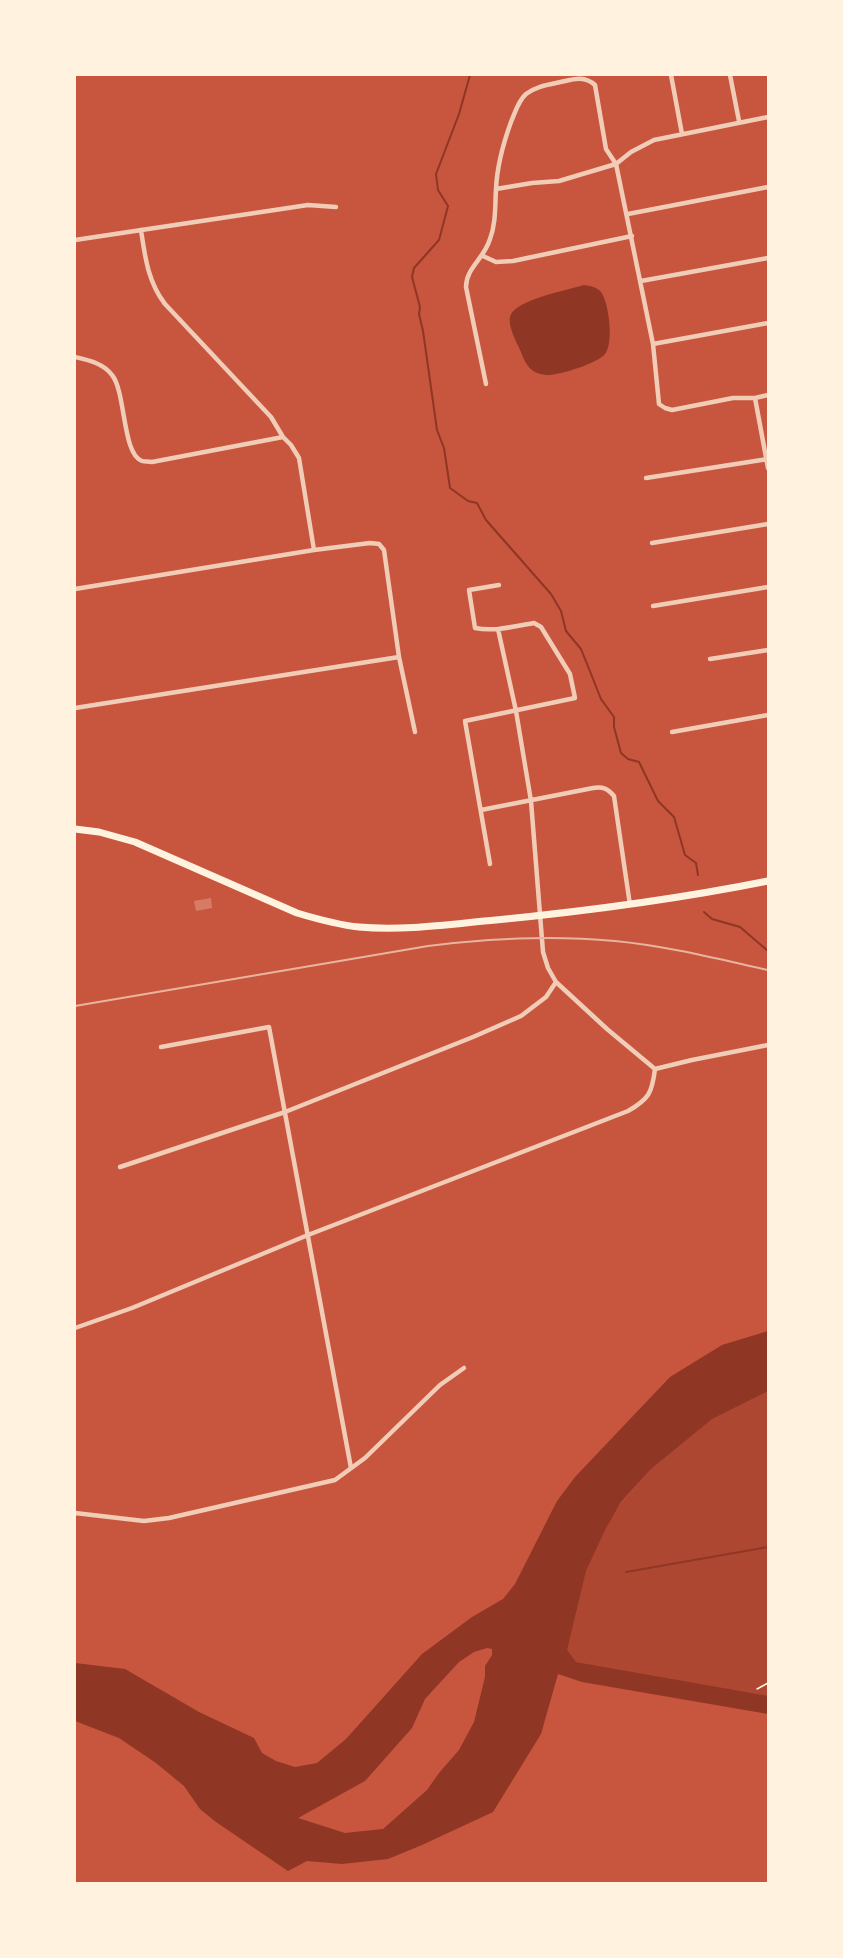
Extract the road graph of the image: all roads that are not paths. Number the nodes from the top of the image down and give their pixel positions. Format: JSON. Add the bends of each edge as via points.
{"nodes":[{"id":1,"x":671,"y":75,"type":"edge"},
{"id":2,"x":730,"y":75,"type":"edge"},
{"id":3,"x":768,"y":117,"type":"edge"},
{"id":4,"x":739,"y":122,"type":"junction"},
{"id":5,"x":682,"y":134,"type":"junction"},
{"id":6,"x":616,"y":164,"type":"junction"},
{"id":7,"x":768,"y":187,"type":"edge"},
{"id":8,"x":496,"y":189,"type":"junction"},
{"id":9,"x":336,"y":207,"type":"dead end"},
{"id":10,"x":628,"y":214,"type":"junction"},
{"id":11,"x":141,"y":230,"type":"junction"},
{"id":12,"x":632,"y":236,"type":"junction"},
{"id":13,"x":75,"y":240,"type":"edge"},
{"id":14,"x":483,"y":256,"type":"junction"},
{"id":15,"x":768,"y":258,"type":"edge"},
{"id":16,"x":641,"y":281,"type":"junction"},
{"id":17,"x":768,"y":323,"type":"edge"},
{"id":18,"x":653,"y":344,"type":"junction"},
{"id":19,"x":75,"y":357,"type":"edge"},
{"id":20,"x":486,"y":384,"type":"dead end"},
{"id":21,"x":768,"y":395,"type":"edge"},
{"id":22,"x":755,"y":398,"type":"junction"},
{"id":23,"x":283,"y":437,"type":"junction"},
{"id":24,"x":767,"y":459,"type":"edge"},
{"id":25,"x":768,"y":468,"type":"edge"},
{"id":26,"x":646,"y":478,"type":"dead end"},
{"id":27,"x":768,"y":524,"type":"edge"},
{"id":28,"x":652,"y":543,"type":"dead end"},
{"id":29,"x":314,"y":550,"type":"junction"},
{"id":30,"x":499,"y":585,"type":"dead end"},
{"id":31,"x":768,"y":587,"type":"edge"},
{"id":32,"x":75,"y":589,"type":"edge"},
{"id":33,"x":654,"y":606,"type":"dead end"},
{"id":34,"x":498,"y":629,"type":"junction"},
{"id":35,"x":768,"y":650,"type":"edge"},
{"id":36,"x":399,"y":657,"type":"junction"},
{"id":37,"x":710,"y":658,"type":"dead end"},
{"id":38,"x":75,"y":708,"type":"edge"},
{"id":39,"x":516,"y":711,"type":"junction"},
{"id":40,"x":768,"y":715,"type":"edge"},
{"id":41,"x":415,"y":732,"type":"dead end"},
{"id":42,"x":672,"y":732,"type":"dead end"},
{"id":43,"x":531,"y":801,"type":"junction"},
{"id":44,"x":481,"y":810,"type":"junction"},
{"id":45,"x":75,"y":829,"type":"edge"},
{"id":46,"x":490,"y":864,"type":"dead end"},
{"id":47,"x":768,"y":881,"type":"edge"},
{"id":48,"x":630,"y":905,"type":"junction"},
{"id":49,"x":540,"y":916,"type":"junction"},
{"id":50,"x":556,"y":982,"type":"junction"},
{"id":51,"x":768,"y":1046,"type":"edge"},
{"id":52,"x":161,"y":1047,"type":"dead end"},
{"id":53,"x":655,"y":1069,"type":"junction"},
{"id":54,"x":285,"y":1112,"type":"junction"},
{"id":55,"x":120,"y":1167,"type":"dead end"},
{"id":56,"x":308,"y":1235,"type":"junction"},
{"id":57,"x":75,"y":1328,"type":"edge"},
{"id":58,"x":464,"y":1368,"type":"dead end"},
{"id":59,"x":351,"y":1468,"type":"junction"},
{"id":60,"x":75,"y":1513,"type":"edge"}],
"edges":[{"from":1,"to":5,"type":"street"},
{"from":2,"to":4,"type":"street"},
{"from":3,"to":4,"type":"street"},
{"from":4,"to":5,"type":"street"},
{"from":5,"to":6,"type":"street","via":[[643,145]]},
{"from":6,"to":8,"type":"street","via":[[560,181]]},
{"from":6,"to":8,"type":"street","via":[[606,149],[595,85],[582,78],[540,87],[525,95],[505,139]]},
{"from":6,"to":10,"type":"street"},
{"from":7,"to":10,"type":"street"},
{"from":8,"to":14,"type":"street","via":[[491,238]]},
{"from":9,"to":11,"type":"street","via":[[308,205]]},
{"from":10,"to":12,"type":"street"},
{"from":11,"to":13,"type":"street"},
{"from":11,"to":23,"type":"street","via":[[156,293],[271,417]]},
{"from":12,"to":14,"type":"street","via":[[513,261],[496,262]]},
{"from":12,"to":16,"type":"street"},
{"from":14,"to":20,"type":"street","via":[[470,271],[466,287]]},
{"from":15,"to":16,"type":"street"},
{"from":16,"to":18,"type":"street"},
{"from":17,"to":18,"type":"street"},
{"from":18,"to":22,"type":"street","via":[[659,404],[665,408]]},
{"from":19,"to":23,"type":"street","via":[[105,368],[117,382],[132,452],[141,461]]},
{"from":21,"to":22,"type":"street"},
{"from":22,"to":24,"type":"street"},
{"from":23,"to":29,"type":"street","via":[[299,458]]},
{"from":24,"to":25,"type":"street"},
{"from":24,"to":26,"type":"street"},
{"from":27,"to":28,"type":"street"},
{"from":29,"to":32,"type":"street"},
{"from":29,"to":36,"type":"street","via":[[370,543],[379,544],[384,550]]},
{"from":30,"to":34,"type":"street","via":[[468,590],[475,628]]},
{"from":31,"to":33,"type":"street"},
{"from":34,"to":39,"type":"street"},
{"from":34,"to":39,"type":"street","via":[[534,622],[570,674],[575,698]]},
{"from":35,"to":37,"type":"street"},
{"from":36,"to":38,"type":"street"},
{"from":36,"to":41,"type":"street"},
{"from":39,"to":43,"type":"street"},
{"from":39,"to":44,"type":"street","via":[[465,721]]},
{"from":40,"to":42,"type":"street"},
{"from":43,"to":44,"type":"street"},
{"from":43,"to":48,"type":"street","via":[[593,788],[608,789],[614,796]]},
{"from":43,"to":49,"type":"street"},
{"from":44,"to":46,"type":"street"},
{"from":45,"to":49,"type":"main road","via":[[135,842],[297,913],[343,925],[386,928]]},
{"from":47,"to":48,"type":"main road"},
{"from":48,"to":49,"type":"main road"},
{"from":49,"to":50,"type":"street","via":[[543,952]]},
{"from":50,"to":53,"type":"street"},
{"from":50,"to":54,"type":"street","via":[[546,997],[521,1016]]},
{"from":51,"to":53,"type":"street"},
{"from":52,"to":54,"type":"street","via":[[269,1027]]},
{"from":53,"to":56,"type":"street","via":[[653,1086],[645,1101],[628,1110]]},
{"from":54,"to":55,"type":"street"},
{"from":54,"to":56,"type":"street"},
{"from":56,"to":57,"type":"street"},
{"from":56,"to":59,"type":"street"},
{"from":58,"to":59,"type":"street","via":[[440,1385]]},
{"from":59,"to":60,"type":"street","via":[[326,1483],[169,1518],[144,1521]]}]}
